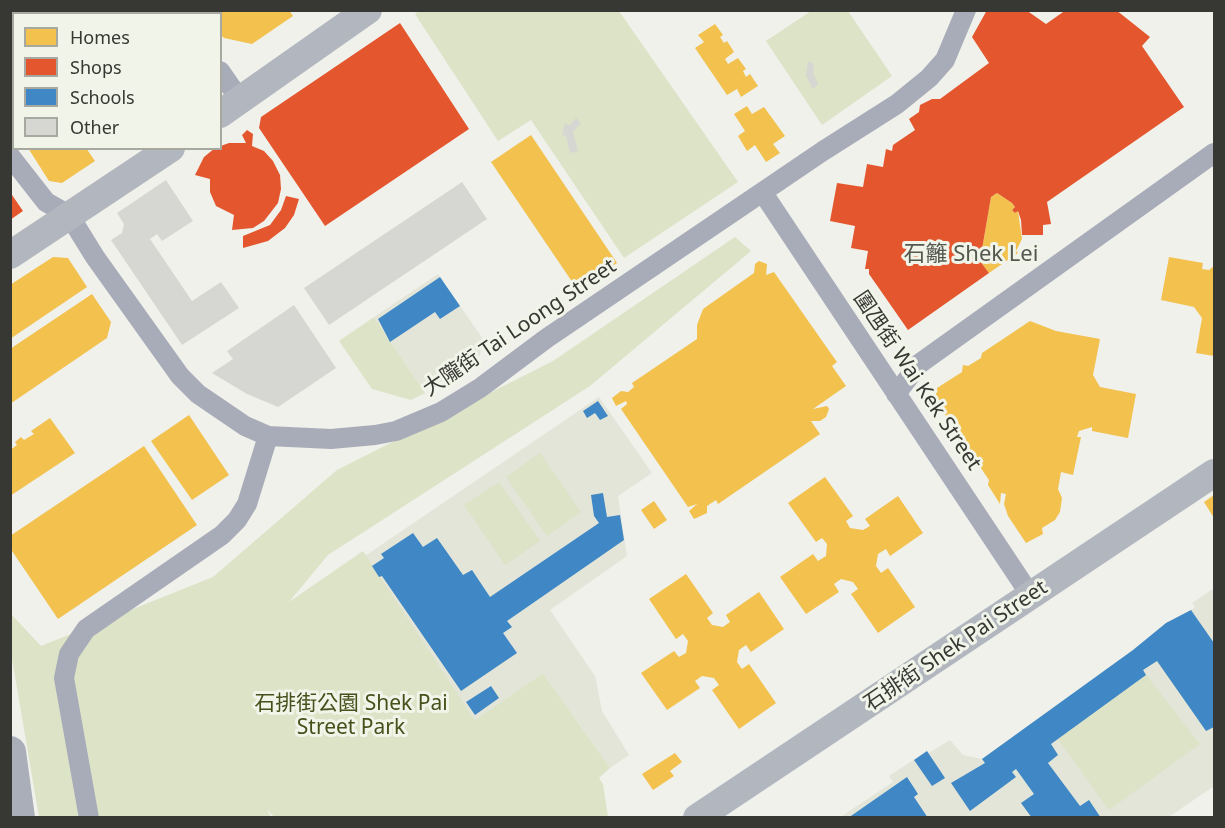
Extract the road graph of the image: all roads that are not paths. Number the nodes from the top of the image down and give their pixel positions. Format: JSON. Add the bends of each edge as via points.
{"nodes":[{"id":1,"x":368,"y":10,"type":"edge"},
{"id":2,"x":966,"y":10,"type":"edge"},
{"id":3,"x":222,"y":77,"type":"edge"},
{"id":4,"x":230,"y":107,"type":"edge"},
{"id":5,"x":168,"y":150,"type":"edge"},
{"id":6,"x":1215,"y":153,"type":"edge"},
{"id":7,"x":10,"y":156,"type":"edge"},
{"id":8,"x":763,"y":193,"type":"junction"},
{"id":9,"x":69,"y":215,"type":"junction"},
{"id":10,"x":10,"y":255,"type":"edge"},
{"id":11,"x":896,"y":394,"type":"junction"},
{"id":12,"x":268,"y":436,"type":"junction"},
{"id":13,"x":1215,"y":473,"type":"edge"},
{"id":14,"x":1031,"y":596,"type":"junction"},
{"id":15,"x":10,"y":752,"type":"edge"},
{"id":16,"x":19,"y":818,"type":"edge"},
{"id":17,"x":89,"y":818,"type":"edge"},
{"id":18,"x":697,"y":818,"type":"edge"}],
"edges":[{"from":1,"to":4,"type":"street"},
{"from":2,"to":8,"type":"street","name":"大隴街 Tai Loong Street","via":[[945,60],[929,78],[897,104]]},
{"from":3,"to":4,"type":"street"},
{"from":5,"to":9,"type":"street"},
{"from":6,"to":11,"type":"street","via":[[919,364]]},
{"from":7,"to":9,"type":"street","via":[[46,202]]},
{"from":8,"to":11,"type":"street","name":"圍乪街 Wai Kek Street"},
{"from":8,"to":12,"type":"street","name":"大隴街 Tai Loong Street","via":[[441,412],[375,435],[331,439]]},
{"from":9,"to":10,"type":"street"},
{"from":9,"to":12,"type":"street","name":"大隴街 Tai Loong Street","via":[[180,376],[198,394],[245,426]]},
{"from":11,"to":14,"type":"street","name":"圍乪街 Wai Kek Street"},
{"from":12,"to":17,"type":"street","via":[[247,504],[237,520],[86,629],[69,654],[64,678]]},
{"from":13,"to":14,"type":"street","name":"石排街 Shek Pai Street"},
{"from":14,"to":18,"type":"street","name":"石排街 Shek Pai Street"},
{"from":15,"to":16,"type":"main road"}]}
